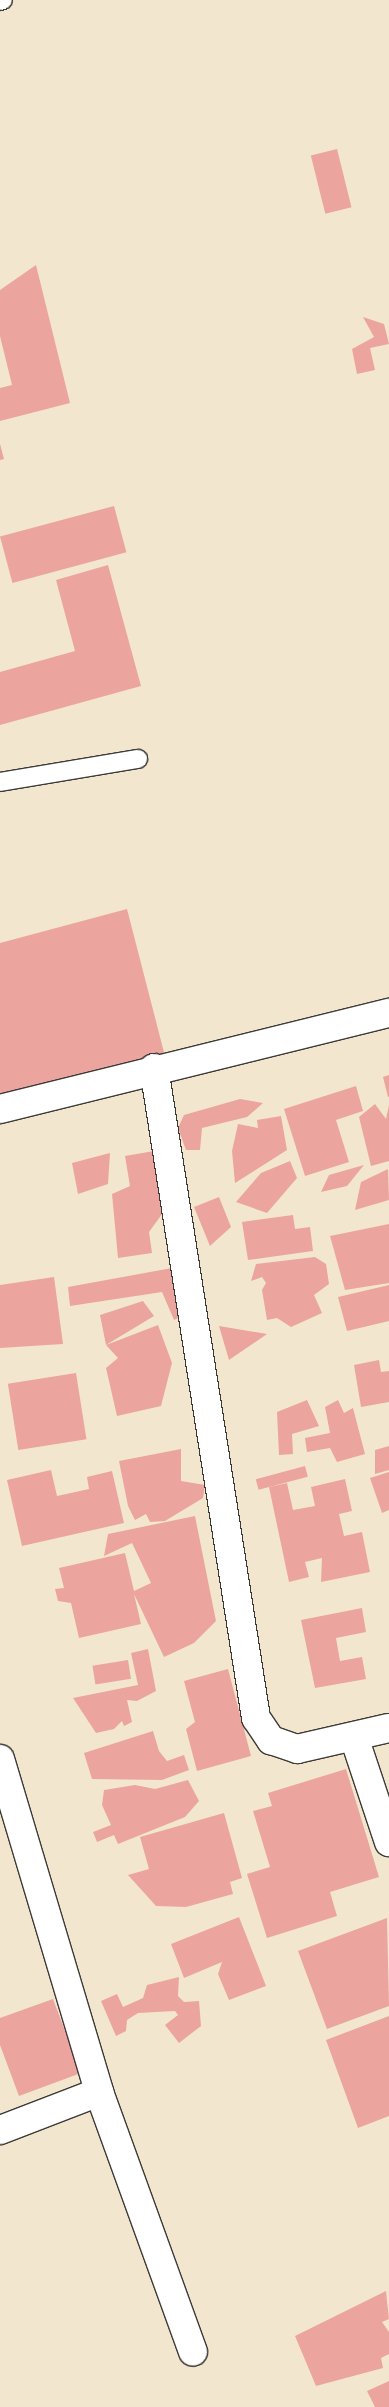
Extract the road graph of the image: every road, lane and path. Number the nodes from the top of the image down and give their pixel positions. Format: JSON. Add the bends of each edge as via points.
{"nodes":[{"id":1,"x":138,"y":759,"type":"dead end"},
{"id":2,"x":0,"y":782,"type":"edge"},
{"id":3,"x":389,"y":1013,"type":"edge"},
{"id":4,"x":154,"y":1068,"type":"junction"},
{"id":5,"x":0,"y":1109,"type":"edge"},
{"id":6,"x":389,"y":1728,"type":"edge"},
{"id":7,"x":354,"y":1737,"type":"junction"},
{"id":8,"x":0,"y":1759,"type":"edge"},
{"id":9,"x":389,"y":1842,"type":"edge"},
{"id":10,"x":99,"y":2092,"type":"junction"},
{"id":11,"x":0,"y":2130,"type":"edge"},
{"id":12,"x":193,"y":2352,"type":"dead end"}],
"edges":[{"from":1,"to":2,"type":"lane"},
{"from":3,"to":4,"type":"street"},
{"from":4,"to":5,"type":"street"},
{"from":4,"to":7,"type":"street","via":[[256,1718],[271,1740],[297,1749]]},
{"from":6,"to":7,"type":"street"},
{"from":7,"to":9,"type":"street"},
{"from":8,"to":10,"type":"street"},
{"from":10,"to":11,"type":"street"},
{"from":10,"to":12,"type":"street"}]}
